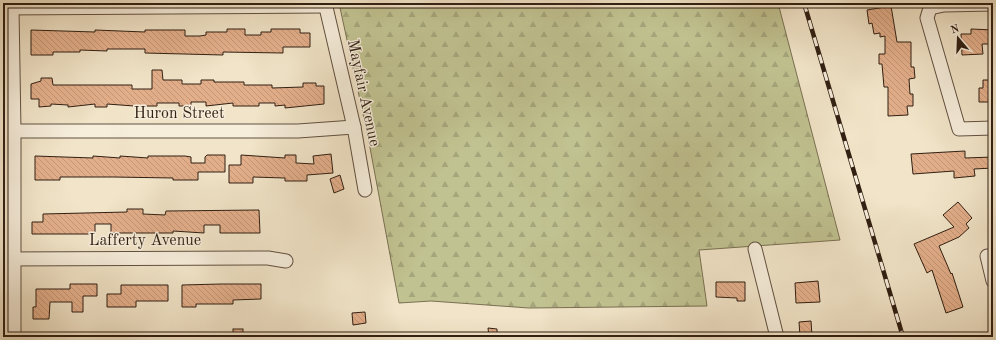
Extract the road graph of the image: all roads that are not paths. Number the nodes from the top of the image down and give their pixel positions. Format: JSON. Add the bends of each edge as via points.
{"nodes":[{"id":1,"x":326,"y":4,"type":"edge"},
{"id":2,"x":993,"y":4,"type":"edge"},
{"id":3,"x":8,"y":8,"type":"edge"},
{"id":4,"x":354,"y":127,"type":"junction"},
{"id":5,"x":993,"y":128,"type":"edge"},
{"id":6,"x":9,"y":131,"type":"edge"},
{"id":7,"x":365,"y":190,"type":"dead end"},
{"id":8,"x":756,"y":249,"type":"dead end"},
{"id":9,"x":990,"y":256,"type":"edge"},
{"id":10,"x":9,"y":259,"type":"edge"},
{"id":11,"x":286,"y":261,"type":"dead end"},
{"id":12,"x":993,"y":281,"type":"edge"},
{"id":13,"x":14,"y":337,"type":"edge"},
{"id":14,"x":777,"y":337,"type":"edge"}],
"edges":[{"from":1,"to":3,"type":"street"},
{"from":1,"to":4,"type":"street","name":"Mayfair Avenue"},
{"from":2,"to":5,"type":"street","via":[[944,5],[930,8],[927,18],[959,129]]},
{"from":3,"to":6,"type":"street"},
{"from":4,"to":6,"type":"street","name":"Huron Street","via":[[341,130],[298,131]]},
{"from":4,"to":7,"type":"street","name":"Mayfair Avenue"},
{"from":6,"to":10,"type":"street"},
{"from":8,"to":14,"type":"street"},
{"from":9,"to":12,"type":"street"},
{"from":10,"to":11,"type":"street","name":"Lafferty Avenue","via":[[268,258]]},
{"from":10,"to":13,"type":"street"}]}
